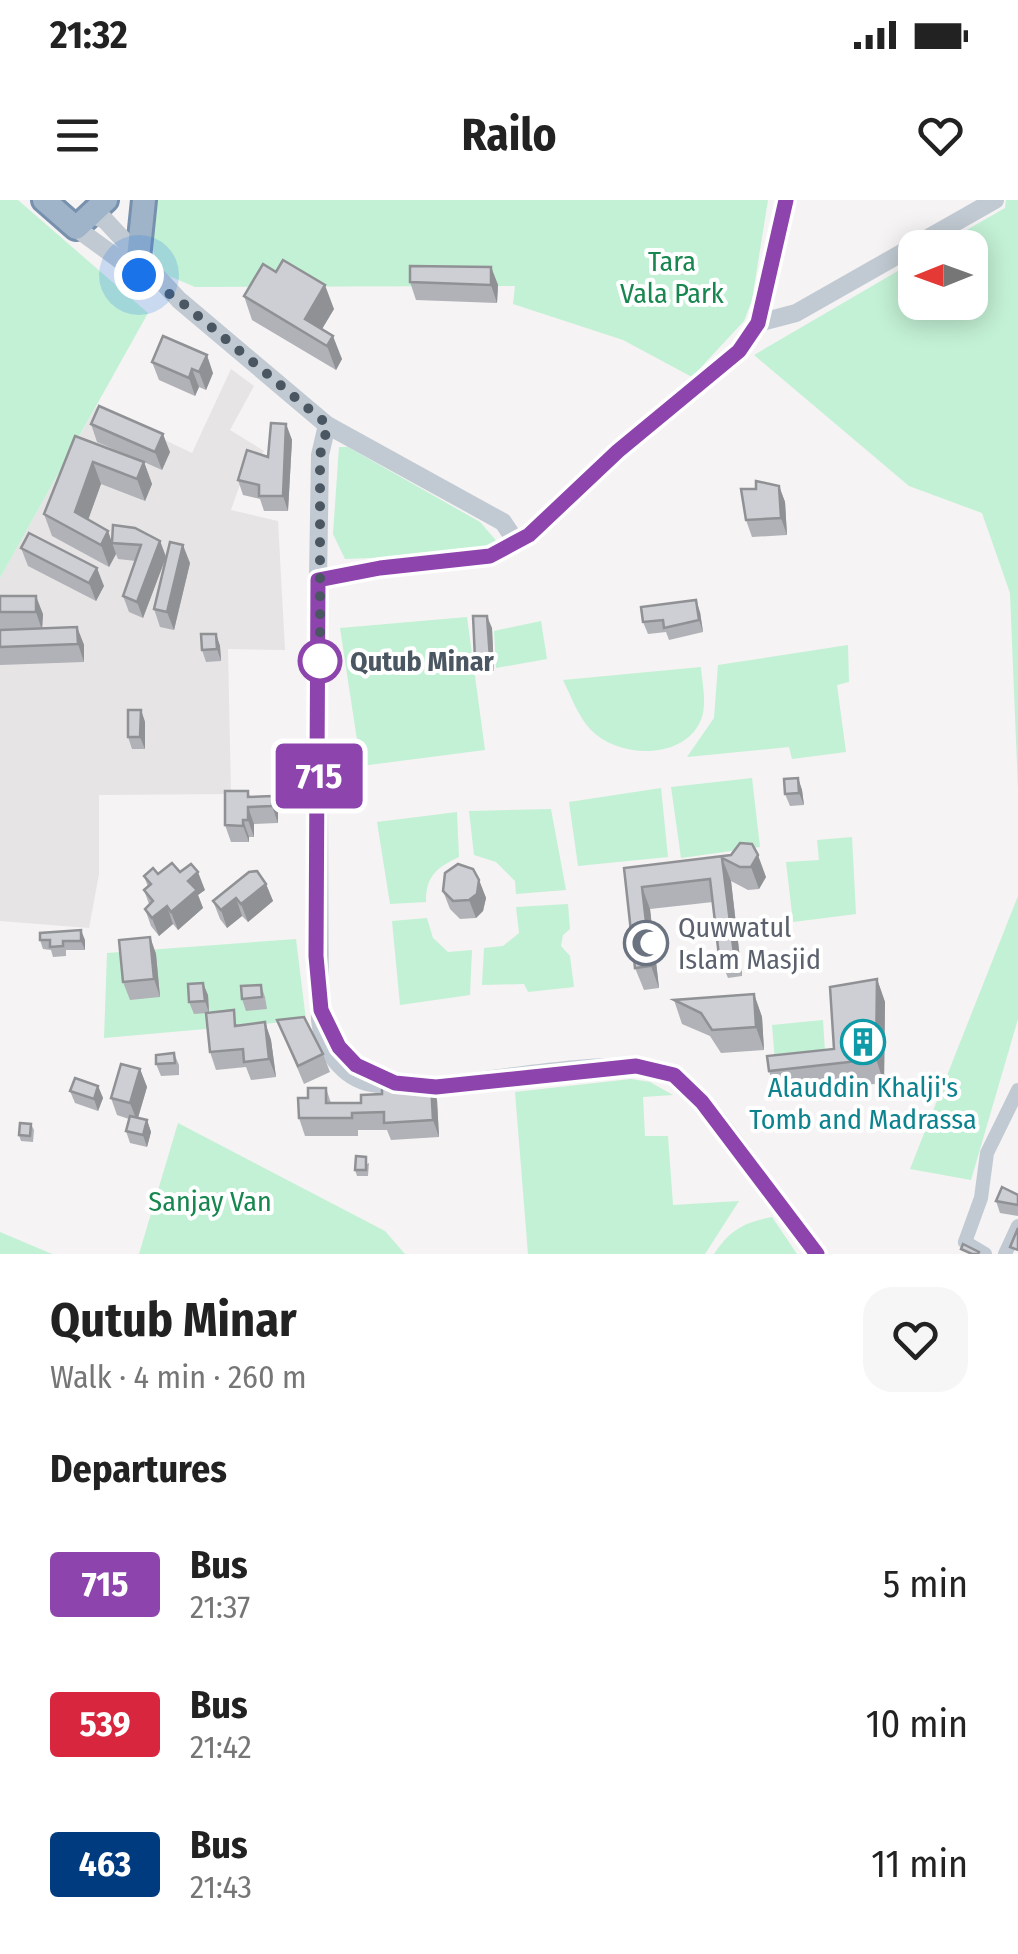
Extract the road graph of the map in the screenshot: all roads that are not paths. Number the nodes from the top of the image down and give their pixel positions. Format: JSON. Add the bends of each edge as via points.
{"nodes":[{"id":1,"x":144,"y":200,"type":"edge"},
{"id":2,"x":786,"y":200,"type":"edge"},
{"id":3,"x":996,"y":200,"type":"edge"},
{"id":4,"x":75,"y":208,"type":"edge"},
{"id":5,"x":138,"y":258,"type":"junction"},
{"id":6,"x":179,"y":300,"type":"junction"},
{"id":7,"x":758,"y":323,"type":"junction"},
{"id":8,"x":328,"y":425,"type":"junction"},
{"id":9,"x":517,"y":543,"type":"junction"},
{"id":10,"x":318,"y":580,"type":"junction"},
{"id":11,"x":1018,"y":1090,"type":"edge"},
{"id":12,"x":1018,"y":1226,"type":"edge"},
{"id":13,"x":817,"y":1254,"type":"edge"},
{"id":14,"x":985,"y":1254,"type":"edge"},
{"id":15,"x":1005,"y":1254,"type":"edge"}],
"edges":[{"from":1,"to":5,"type":"highway"},
{"from":2,"to":7,"type":"street"},
{"from":3,"to":7,"type":"street","via":[[796,313]]},
{"from":4,"to":5,"type":"street","via":[[105,220]]},
{"from":4,"to":6,"type":"street","via":[[107,254]]},
{"from":5,"to":6,"type":"street"},
{"from":6,"to":8,"type":"street"},
{"from":7,"to":9,"type":"street","via":[[739,351]]},
{"from":8,"to":9,"type":"street","via":[[503,522]]},
{"from":8,"to":10,"type":"street","via":[[320,455]]},
{"from":9,"to":10,"type":"street","via":[[490,556]]},
{"from":10,"to":13,"type":"street","via":[[316,956],[326,1045],[339,1065],[373,1084],[436,1087],[655,1067],[702,1102]]},
{"from":11,"to":14,"type":"street","via":[[987,1153],[981,1198],[967,1232],[969,1247]]},
{"from":12,"to":15,"type":"street"}]}
